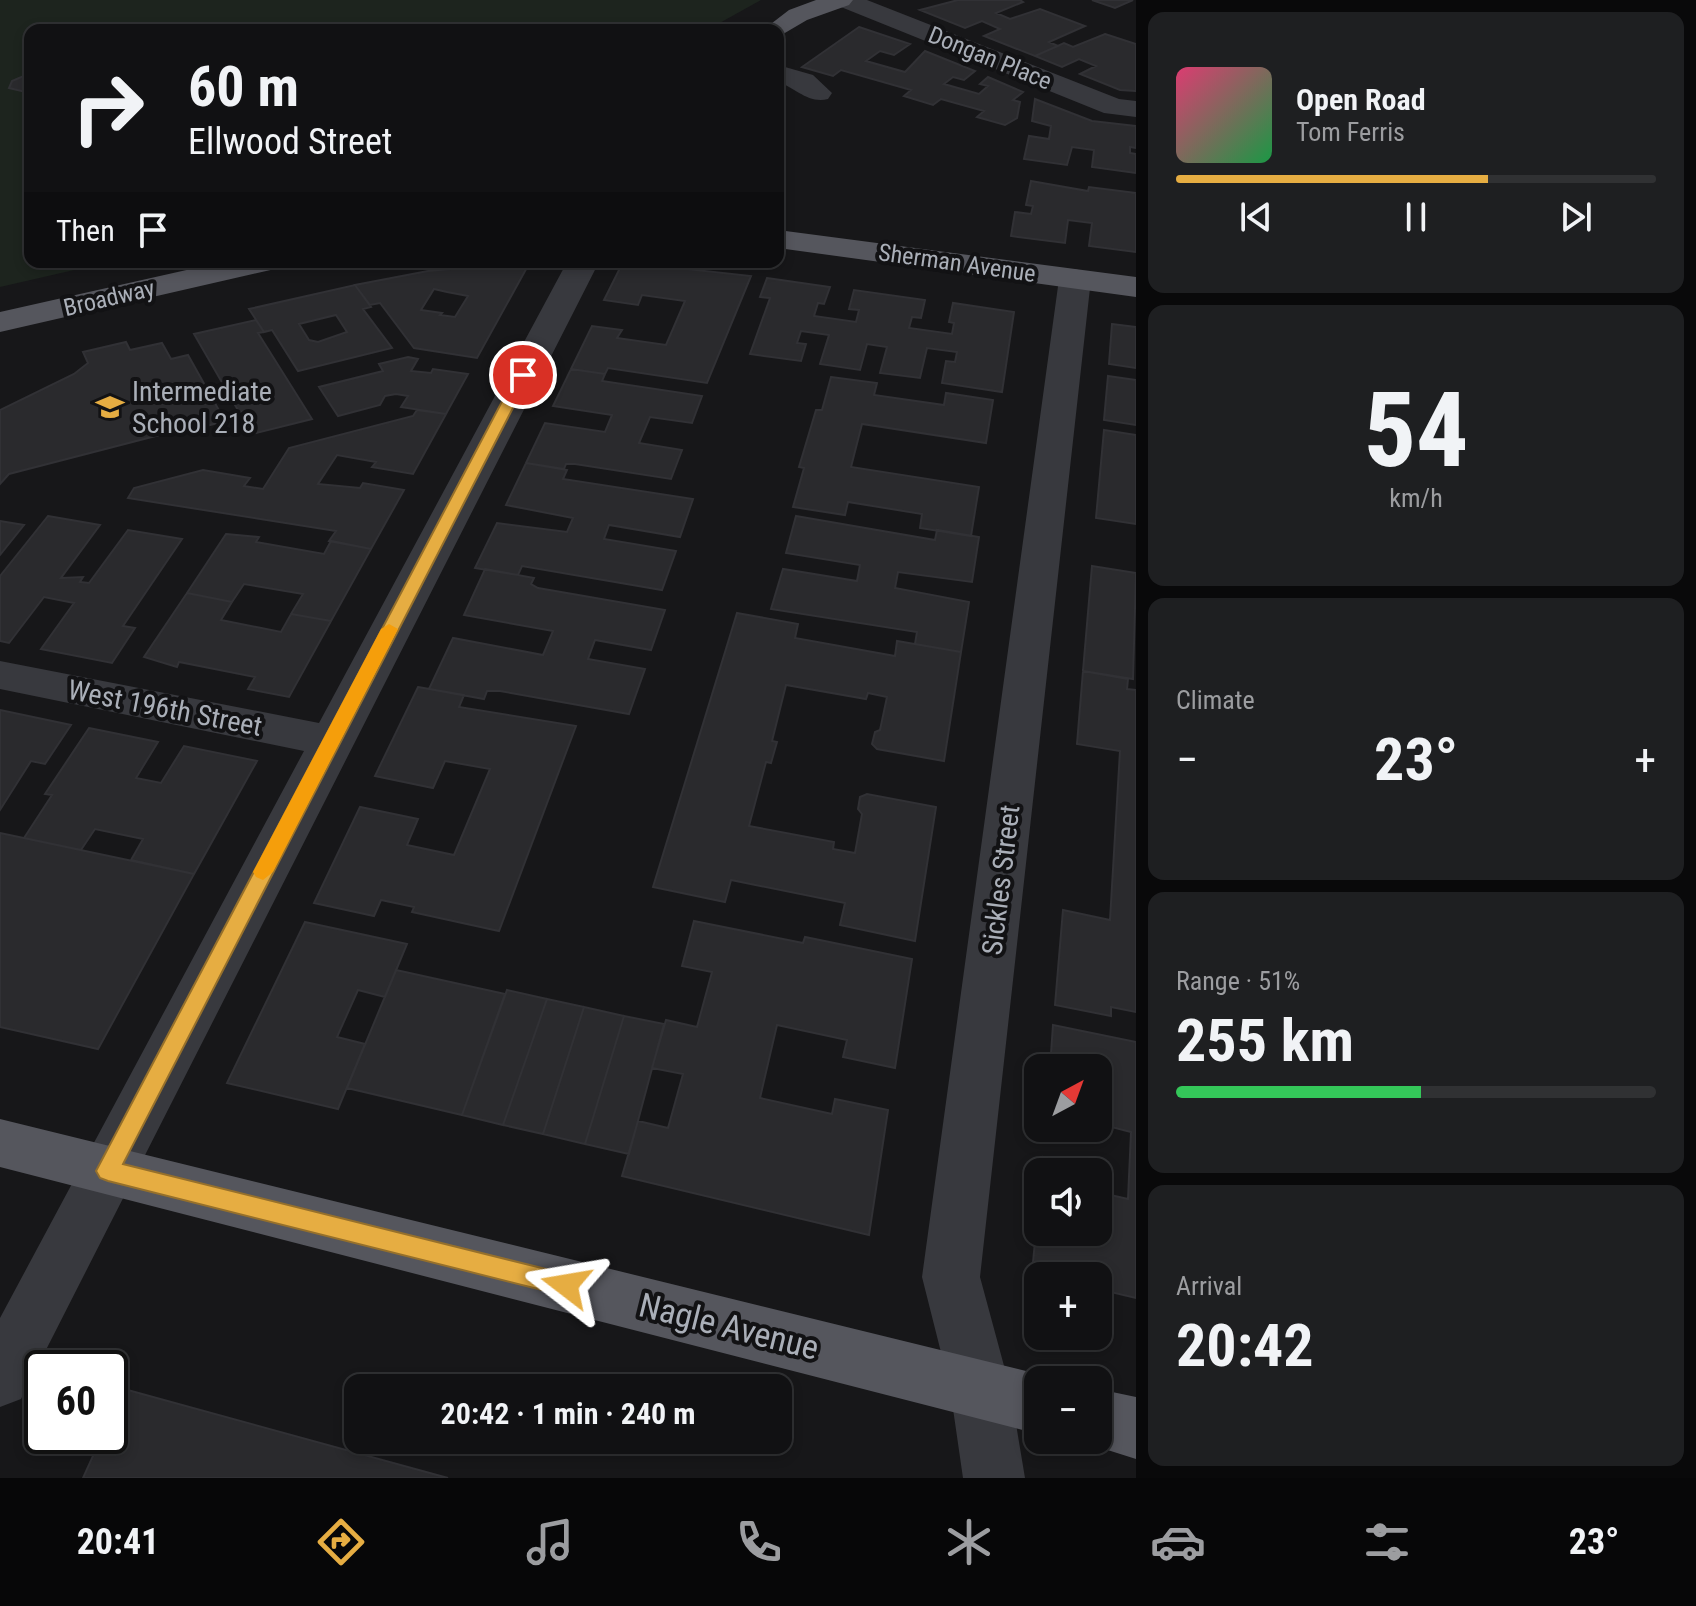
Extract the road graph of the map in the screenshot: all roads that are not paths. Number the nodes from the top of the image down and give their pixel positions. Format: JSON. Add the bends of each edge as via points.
{"nodes":[{"id":1,"x":843,"y":0,"type":"edge"},
{"id":2,"x":784,"y":25,"type":"edge"},
{"id":3,"x":784,"y":75,"type":"edge"},
{"id":4,"x":784,"y":94,"type":"edge"},
{"id":5,"x":1136,"y":109,"type":"edge"},
{"id":6,"x":784,"y":240,"type":"edge"},
{"id":7,"x":238,"y":268,"type":"edge"},
{"id":8,"x":580,"y":268,"type":"edge"},
{"id":9,"x":1075,"y":279,"type":"junction"},
{"id":10,"x":1136,"y":287,"type":"edge"},
{"id":11,"x":0,"y":322,"type":"edge"},
{"id":12,"x":0,"y":675,"type":"edge"},
{"id":13,"x":331,"y":741,"type":"junction"},
{"id":14,"x":0,"y":1143,"type":"edge"},
{"id":15,"x":108,"y":1171,"type":"junction"},
{"id":16,"x":0,"y":1378,"type":"edge"},
{"id":17,"x":980,"y":1388,"type":"junction"},
{"id":18,"x":1024,"y":1400,"type":"edge"},
{"id":19,"x":1112,"y":1422,"type":"edge"},
{"id":20,"x":1136,"y":1428,"type":"edge"},
{"id":21,"x":994,"y":1478,"type":"edge"}],
"edges":[{"from":1,"to":2,"type":"main road"},
{"from":1,"to":5,"type":"street","name":"Dongan Place","via":[[1114,107]]},
{"from":3,"to":4,"type":"street","via":[[803,81],[814,92]]},
{"from":6,"to":9,"type":"main road","name":"Sherman Avenue"},
{"from":7,"to":11,"type":"main road","name":"Broadway"},
{"from":8,"to":13,"type":"street"},
{"from":9,"to":10,"type":"main road","name":"Sherman Avenue"},
{"from":9,"to":17,"type":"street","name":"Sickles Street","via":[[951,1277]]},
{"from":12,"to":13,"type":"street","name":"West 196th Street"},
{"from":13,"to":15,"type":"street"},
{"from":14,"to":15,"type":"main road","name":"Nagle Avenue"},
{"from":15,"to":16,"type":"street"},
{"from":15,"to":17,"type":"main road","name":"Nagle Avenue"},
{"from":17,"to":18,"type":"main road","name":"Nagle Avenue"},
{"from":17,"to":21,"type":"street","name":"Sickles Street"},
{"from":19,"to":20,"type":"main road"}]}
